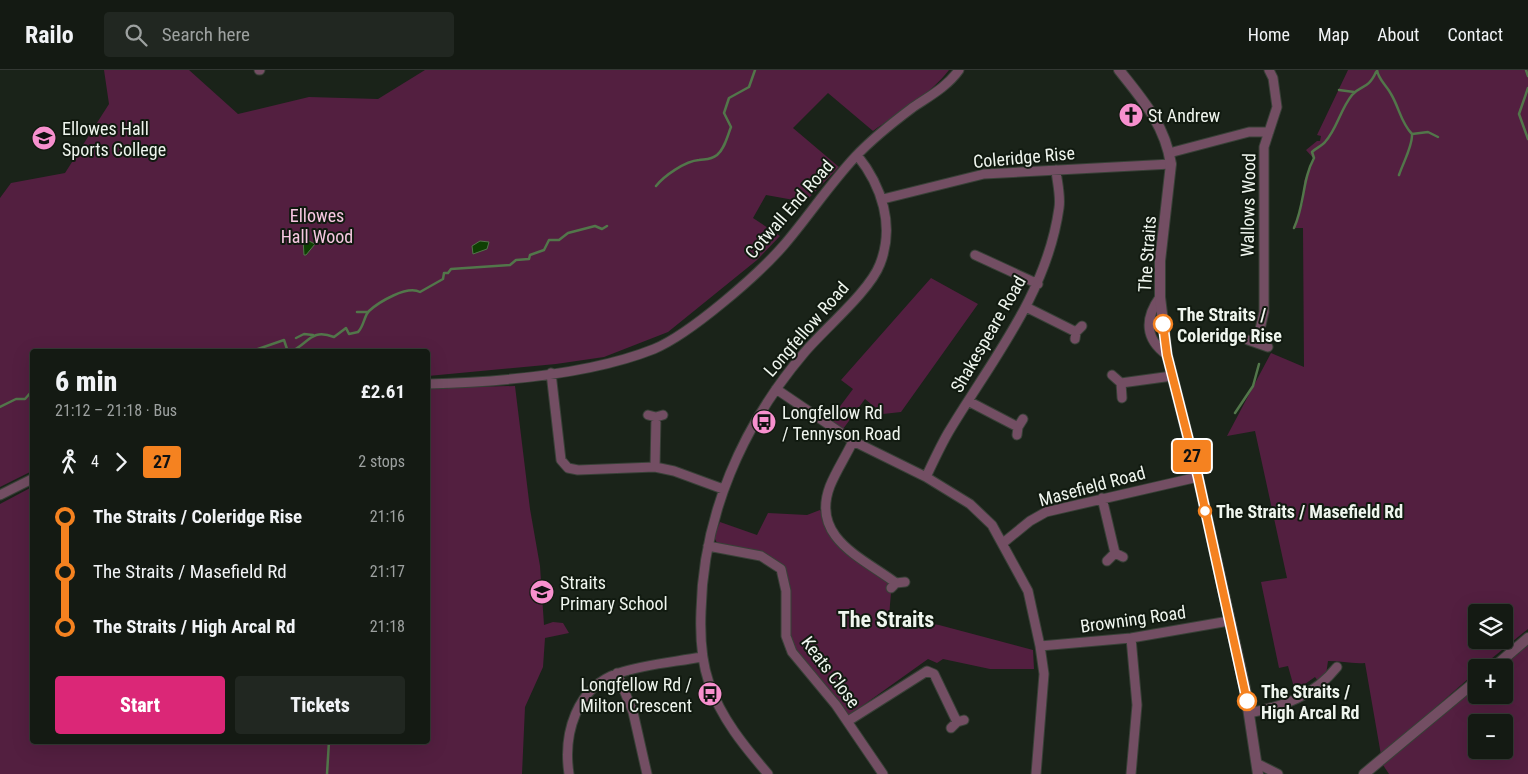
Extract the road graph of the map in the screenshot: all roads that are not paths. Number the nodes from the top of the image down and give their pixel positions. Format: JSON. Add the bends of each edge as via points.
{"nodes":[{"id":1,"x":958,"y":70,"type":"edge"},
{"id":2,"x":1119,"y":70,"type":"edge"},
{"id":3,"x":1269,"y":70,"type":"edge"},
{"id":4,"x":1269,"y":132,"type":"junction"},
{"id":5,"x":1169,"y":153,"type":"junction"},
{"id":6,"x":857,"y":156,"type":"junction"},
{"id":7,"x":1171,"y":164,"type":"junction"},
{"id":8,"x":1056,"y":170,"type":"junction"},
{"id":9,"x":883,"y":199,"type":"junction"},
{"id":10,"x":975,"y":255,"type":"dead end"},
{"id":11,"x":1038,"y":284,"type":"junction"},
{"id":12,"x":1026,"y":307,"type":"junction"},
{"id":13,"x":1078,"y":332,"type":"dead end"},
{"id":14,"x":1268,"y":347,"type":"dead end"},
{"id":15,"x":551,"y":373,"type":"junction"},
{"id":16,"x":1112,"y":375,"type":"dead end"},
{"id":17,"x":1172,"y":376,"type":"junction"},
{"id":18,"x":1121,"y":383,"type":"junction"},
{"id":19,"x":430,"y":384,"type":"edge"},
{"id":20,"x":776,"y":389,"type":"junction"},
{"id":21,"x":1122,"y":398,"type":"dead end"},
{"id":22,"x":968,"y":402,"type":"junction"},
{"id":23,"x":656,"y":416,"type":"dead end"},
{"id":24,"x":1019,"y":427,"type":"dead end"},
{"id":25,"x":854,"y":442,"type":"junction"},
{"id":26,"x":655,"y":467,"type":"junction"},
{"id":27,"x":926,"y":477,"type":"junction"},
{"id":28,"x":1198,"y":477,"type":"junction"},
{"id":29,"x":30,"y":480,"type":"edge"},
{"id":30,"x":723,"y":489,"type":"junction"},
{"id":31,"x":0,"y":495,"type":"edge"},
{"id":32,"x":1102,"y":498,"type":"junction"},
{"id":33,"x":1003,"y":542,"type":"junction"},
{"id":34,"x":708,"y":546,"type":"junction"},
{"id":35,"x":1107,"y":561,"type":"dead end"},
{"id":36,"x":898,"y":585,"type":"dead end"},
{"id":37,"x":1229,"y":621,"type":"junction"},
{"id":38,"x":1131,"y":638,"type":"junction"},
{"id":39,"x":1528,"y":638,"type":"edge"},
{"id":40,"x":1040,"y":646,"type":"junction"},
{"id":41,"x":702,"y":657,"type":"junction"},
{"id":42,"x":1504,"y":659,"type":"edge"},
{"id":43,"x":1337,"y":667,"type":"dead end"},
{"id":44,"x":617,"y":673,"type":"junction"},
{"id":45,"x":1468,"y":688,"type":"edge"},
{"id":46,"x":1250,"y":713,"type":"junction"},
{"id":47,"x":848,"y":721,"type":"junction"},
{"id":48,"x":957,"y":723,"type":"dead end"},
{"id":49,"x":1258,"y":769,"type":"edge"},
{"id":50,"x":569,"y":774,"type":"edge"},
{"id":51,"x":647,"y":774,"type":"edge"},
{"id":52,"x":768,"y":774,"type":"edge"},
{"id":53,"x":883,"y":774,"type":"edge"},
{"id":54,"x":1036,"y":774,"type":"edge"},
{"id":55,"x":1130,"y":774,"type":"edge"},
{"id":56,"x":1278,"y":774,"type":"edge"},
{"id":57,"x":1364,"y":774,"type":"edge"}],
"edges":[{"from":1,"to":6,"type":"street","name":"Cotwall End Road","via":[[949,82],[894,122]]},
{"from":2,"to":5,"type":"street","name":"The Straits","via":[[1152,111]]},
{"from":3,"to":4,"type":"street","name":"Wallows Wood","via":[[1277,107]]},
{"from":4,"to":5,"type":"street","via":[[1250,132]]},
{"from":4,"to":14,"type":"street","name":"Wallows Wood","via":[[1264,147],[1264,312],[1252,341]]},
{"from":5,"to":7,"type":"street","name":"The Straits"},
{"from":6,"to":9,"type":"street","name":"Longfellow Road","via":[[868,169]]},
{"from":6,"to":15,"type":"street","name":"Cotwall End Road","via":[[783,246],[703,318],[655,348],[615,361]]},
{"from":7,"to":8,"type":"street","name":"Coleridge Rise"},
{"from":7,"to":17,"type":"street","name":"The Straits","via":[[1160,261],[1160,297]]},
{"from":8,"to":9,"type":"street","name":"Coleridge Rise","via":[[984,174]]},
{"from":8,"to":11,"type":"street","name":"Shakespeare Road","via":[[1060,206]]},
{"from":9,"to":20,"type":"street","name":"Longfellow Road","via":[[887,240],[880,266],[803,353]]},
{"from":10,"to":11,"type":"street"},
{"from":11,"to":12,"type":"street","name":"Shakespeare Road"},
{"from":12,"to":13,"type":"street"},
{"from":12,"to":22,"type":"street","name":"Shakespeare Road"},
{"from":15,"to":19,"type":"street","name":"Cotwall End Road"},
{"from":15,"to":26,"type":"street","via":[[561,460],[568,468]]},
{"from":16,"to":18,"type":"street"},
{"from":17,"to":18,"type":"street"},
{"from":17,"to":28,"type":"street","name":"The Straits"},
{"from":18,"to":21,"type":"street"},
{"from":20,"to":25,"type":"street"},
{"from":20,"to":30,"type":"street","name":"Longfellow Road","via":[[736,456]]},
{"from":22,"to":24,"type":"street"},
{"from":22,"to":27,"type":"street","name":"Shakespeare Road"},
{"from":23,"to":26,"type":"street"},
{"from":25,"to":27,"type":"street"},
{"from":25,"to":36,"type":"street","via":[[828,494],[828,521],[836,539]]},
{"from":26,"to":30,"type":"street"},
{"from":27,"to":33,"type":"street","via":[[970,504],[992,525]]},
{"from":28,"to":32,"type":"street","name":"Masefield Road"},
{"from":28,"to":37,"type":"street","name":"The Straits"},
{"from":29,"to":31,"type":"street"},
{"from":30,"to":34,"type":"street","name":"Longfellow Road"},
{"from":32,"to":33,"type":"street","name":"Masefield Road","via":[[1039,515]]},
{"from":32,"to":35,"type":"street","via":[[1119,555]]},
{"from":33,"to":40,"type":"street","via":[[1028,591]]},
{"from":34,"to":41,"type":"street","name":"Longfellow Road","via":[[702,580]]},
{"from":34,"to":47,"type":"street","name":"Keats Close","via":[[761,556],[781,569],[786,591],[789,645]]},
{"from":37,"to":38,"type":"street","name":"Browning Road"},
{"from":37,"to":46,"type":"street","name":"The Straits"},
{"from":38,"to":40,"type":"street","name":"Browning Road"},
{"from":38,"to":55,"type":"street","via":[[1137,705]]},
{"from":39,"to":42,"type":"street"},
{"from":40,"to":54,"type":"street","via":[[1044,674]]},
{"from":41,"to":44,"type":"street"},
{"from":41,"to":52,"type":"street","name":"Longfellow Road","via":[[722,716]]},
{"from":43,"to":46,"type":"street","via":[[1334,677],[1297,700]]},
{"from":44,"to":50,"type":"street","via":[[596,687],[577,709],[568,733]]},
{"from":44,"to":51,"type":"street","via":[[633,712]]},
{"from":45,"to":57,"type":"street"},
{"from":46,"to":49,"type":"street","name":"The Straits"},
{"from":47,"to":48,"type":"street","via":[[927,671],[934,674]]},
{"from":47,"to":53,"type":"street","name":"Keats Close"},
{"from":49,"to":56,"type":"street"}]}
